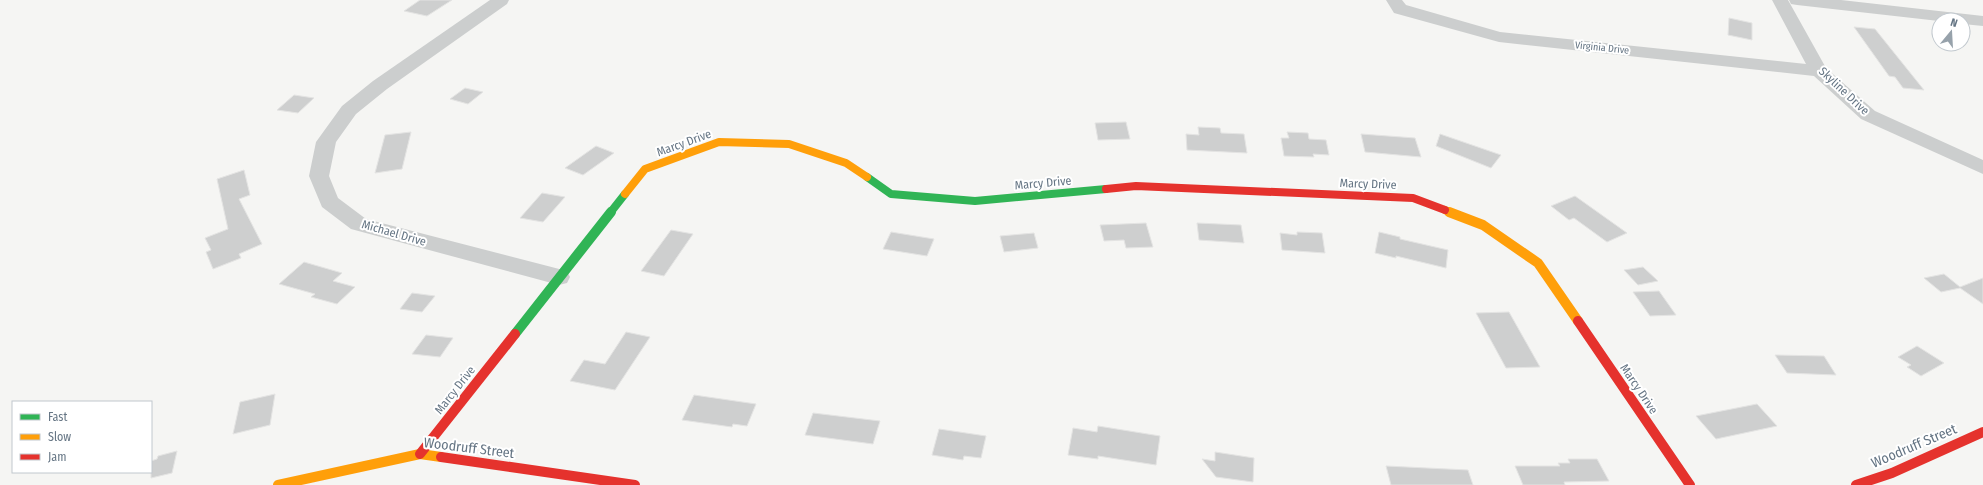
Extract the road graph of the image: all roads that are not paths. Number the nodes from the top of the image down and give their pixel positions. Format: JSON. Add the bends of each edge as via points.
{"nodes":[{"id":1,"x":501,"y":0,"type":"edge"},
{"id":2,"x":1394,"y":0,"type":"edge"},
{"id":3,"x":1780,"y":0,"type":"edge"},
{"id":4,"x":1797,"y":0,"type":"edge"},
{"id":5,"x":1983,"y":21,"type":"edge"},
{"id":6,"x":1819,"y":71,"type":"junction"},
{"id":7,"x":1983,"y":168,"type":"edge"},
{"id":8,"x":559,"y":277,"type":"junction"},
{"id":9,"x":1983,"y":432,"type":"edge"},
{"id":10,"x":420,"y":454,"type":"junction"},
{"id":11,"x":550,"y":479,"type":"edge"},
{"id":12,"x":278,"y":485,"type":"edge"},
{"id":13,"x":635,"y":485,"type":"edge"},
{"id":14,"x":1690,"y":485,"type":"edge"},
{"id":15,"x":1856,"y":485,"type":"edge"}],
"edges":[{"from":1,"to":8,"type":"street","name":"Michael Drive","via":[[380,85],[349,110],[326,142],[319,176],[329,202],[359,224]]},
{"from":2,"to":6,"type":"street","name":"Virginia Drive","via":[[1400,9],[1499,37]]},
{"from":3,"to":6,"type":"street","name":"Skyline Drive"},
{"from":4,"to":5,"type":"street"},
{"from":6,"to":7,"type":"street","name":"Skyline Drive","via":[[1868,116]]},
{"from":8,"to":10,"type":"street","name":"Marcy Drive"},
{"from":8,"to":14,"type":"street","name":"Marcy Drive","via":[[645,169],[719,142],[789,144],[846,163],[890,194],[975,201],[1136,186],[1413,198],[1483,225],[1538,263]]},
{"from":9,"to":15,"type":"street","name":"Woodruff Street","via":[[1892,473]]},
{"from":10,"to":11,"type":"street","name":"Woodruff Street"},
{"from":10,"to":12,"type":"street","name":"Woodruff Street"},
{"from":11,"to":13,"type":"street","name":"Woodruff Street"}]}
